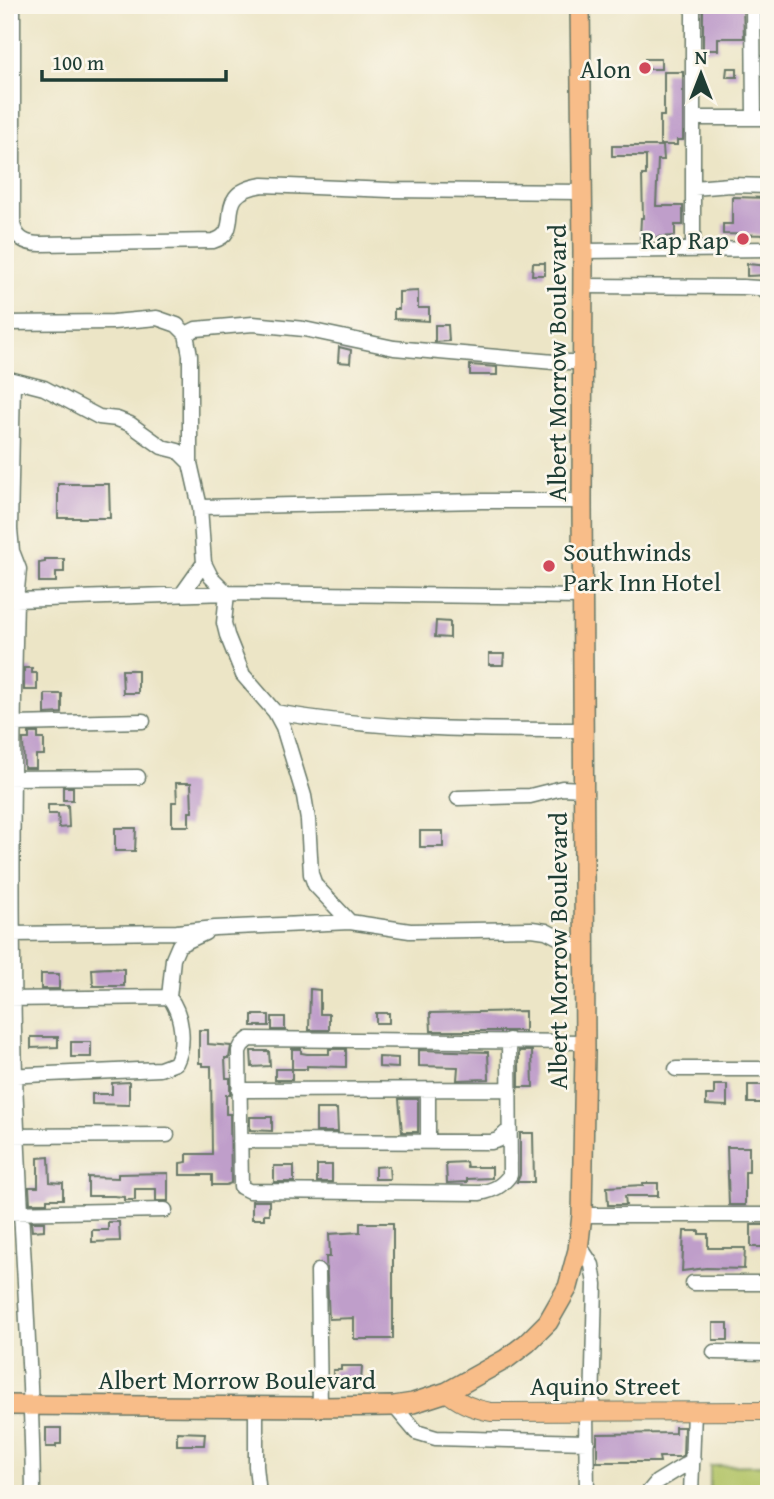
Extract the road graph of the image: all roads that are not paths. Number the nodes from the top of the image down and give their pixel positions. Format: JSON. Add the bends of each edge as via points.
{"nodes":[{"id":1,"x":13,"y":5,"type":"edge"},
{"id":2,"x":580,"y":5,"type":"edge"},
{"id":3,"x":693,"y":5,"type":"edge"},
{"id":4,"x":753,"y":5,"type":"edge"},
{"id":5,"x":693,"y":118,"type":"junction"},
{"id":6,"x":761,"y":118,"type":"edge"},
{"id":7,"x":769,"y":186,"type":"edge"},
{"id":8,"x":694,"y":188,"type":"junction"},
{"id":9,"x":582,"y":192,"type":"junction"},
{"id":10,"x":769,"y":248,"type":"edge"},
{"id":11,"x":694,"y":249,"type":"junction"},
{"id":12,"x":583,"y":251,"type":"junction"},
{"id":13,"x":583,"y":286,"type":"junction"},
{"id":14,"x":769,"y":293,"type":"edge"},
{"id":15,"x":5,"y":323,"type":"edge"},
{"id":16,"x":186,"y":334,"type":"junction"},
{"id":17,"x":582,"y":362,"type":"junction"},
{"id":18,"x":9,"y":380,"type":"edge"},
{"id":19,"x":190,"y":463,"type":"junction"},
{"id":20,"x":582,"y":501,"type":"junction"},
{"id":21,"x":200,"y":507,"type":"junction"},
{"id":22,"x":9,"y":547,"type":"edge"},
{"id":23,"x":204,"y":563,"type":"junction"},
{"id":24,"x":227,"y":593,"type":"junction"},
{"id":25,"x":182,"y":594,"type":"junction"},
{"id":26,"x":583,"y":597,"type":"junction"},
{"id":27,"x":10,"y":599,"type":"edge"},
{"id":28,"x":10,"y":664,"type":"edge"},
{"id":29,"x":275,"y":712,"type":"junction"},
{"id":30,"x":143,"y":721,"type":"dead end"},
{"id":31,"x":15,"y":724,"type":"junction"},
{"id":32,"x":583,"y":730,"type":"junction"},
{"id":33,"x":138,"y":777,"type":"dead end"},
{"id":34,"x":9,"y":778,"type":"edge"},
{"id":35,"x":583,"y":789,"type":"junction"},
{"id":36,"x":458,"y":798,"type":"dead end"},
{"id":37,"x":349,"y":922,"type":"junction"},
{"id":38,"x":215,"y":928,"type":"junction"},
{"id":39,"x":11,"y":934,"type":"junction"},
{"id":40,"x":583,"y":950,"type":"junction"},
{"id":41,"x":169,"y":997,"type":"junction"},
{"id":42,"x":9,"y":999,"type":"edge"},
{"id":43,"x":509,"y":1040,"type":"junction"},
{"id":44,"x":585,"y":1042,"type":"junction"},
{"id":45,"x":676,"y":1069,"type":"dead end"},
{"id":46,"x":769,"y":1069,"type":"edge"},
{"id":47,"x":10,"y":1076,"type":"edge"},
{"id":48,"x":239,"y":1090,"type":"junction"},
{"id":49,"x":510,"y":1090,"type":"junction"},
{"id":50,"x":428,"y":1091,"type":"junction"},
{"id":51,"x":509,"y":1130,"type":"junction"},
{"id":52,"x":11,"y":1135,"type":"edge"},
{"id":53,"x":167,"y":1135,"type":"dead end"},
{"id":54,"x":240,"y":1141,"type":"junction"},
{"id":55,"x":428,"y":1142,"type":"junction"},
{"id":56,"x":166,"y":1210,"type":"dead end"},
{"id":57,"x":5,"y":1213,"type":"edge"},
{"id":58,"x":21,"y":1213,"type":"junction"},
{"id":59,"x":582,"y":1215,"type":"junction"},
{"id":60,"x":769,"y":1215,"type":"edge"},
{"id":61,"x":579,"y":1245,"type":"junction"},
{"id":62,"x":318,"y":1271,"type":"dead end"},
{"id":63,"x":693,"y":1283,"type":"dead end"},
{"id":64,"x":769,"y":1283,"type":"edge"},
{"id":65,"x":714,"y":1352,"type":"dead end"},
{"id":66,"x":769,"y":1353,"type":"edge"},
{"id":67,"x":447,"y":1392,"type":"junction"},
{"id":68,"x":5,"y":1405,"type":"edge"},
{"id":69,"x":32,"y":1405,"type":"junction"},
{"id":70,"x":257,"y":1406,"type":"junction"},
{"id":71,"x":320,"y":1406,"type":"junction"},
{"id":72,"x":394,"y":1406,"type":"junction"},
{"id":73,"x":589,"y":1411,"type":"junction"},
{"id":74,"x":694,"y":1411,"type":"junction"},
{"id":75,"x":769,"y":1411,"type":"edge"},
{"id":76,"x":587,"y":1442,"type":"junction"},
{"id":77,"x":694,"y":1460,"type":"junction"},
{"id":78,"x":33,"y":1494,"type":"edge"},
{"id":79,"x":259,"y":1494,"type":"edge"},
{"id":80,"x":587,"y":1494,"type":"edge"},
{"id":81,"x":647,"y":1494,"type":"edge"},
{"id":82,"x":691,"y":1494,"type":"edge"}],
"edges":[{"from":1,"to":9,"type":"street","via":[[12,224],[26,242],[213,241],[226,233],[235,196],[250,187]]},
{"from":2,"to":9,"type":"highway","name":"Albert Morrow Boulevard"},
{"from":3,"to":5,"type":"street"},
{"from":4,"to":6,"type":"street"},
{"from":5,"to":6,"type":"street"},
{"from":5,"to":8,"type":"street"},
{"from":7,"to":8,"type":"street"},
{"from":8,"to":11,"type":"street"},
{"from":9,"to":12,"type":"highway","name":"Albert Morrow Boulevard"},
{"from":10,"to":11,"type":"street"},
{"from":11,"to":12,"type":"street"},
{"from":12,"to":13,"type":"highway","name":"Albert Morrow Boulevard"},
{"from":13,"to":14,"type":"street","via":[[743,287]]},
{"from":13,"to":17,"type":"highway","name":"Albert Morrow Boulevard"},
{"from":15,"to":16,"type":"street","via":[[113,323],[157,318],[177,325]]},
{"from":16,"to":17,"type":"street","via":[[196,328],[253,324],[304,328],[394,348]]},
{"from":16,"to":19,"type":"street"},
{"from":17,"to":20,"type":"highway","name":"Albert Morrow Boulevard"},
{"from":18,"to":19,"type":"street","via":[[44,388],[99,417],[130,424],[162,447],[178,451]]},
{"from":18,"to":22,"type":"street"},
{"from":19,"to":21,"type":"street"},
{"from":20,"to":21,"type":"street"},
{"from":20,"to":26,"type":"highway","name":"Albert Morrow Boulevard"},
{"from":21,"to":23,"type":"street"},
{"from":22,"to":27,"type":"street","via":[[19,569]]},
{"from":23,"to":24,"type":"street"},
{"from":23,"to":25,"type":"street"},
{"from":24,"to":25,"type":"street"},
{"from":24,"to":26,"type":"street"},
{"from":24,"to":29,"type":"street","via":[[224,623],[243,675]]},
{"from":25,"to":27,"type":"street"},
{"from":26,"to":32,"type":"highway","name":"Albert Morrow Boulevard"},
{"from":27,"to":28,"type":"street"},
{"from":28,"to":31,"type":"street"},
{"from":29,"to":32,"type":"street","via":[[422,729]]},
{"from":29,"to":37,"type":"street","via":[[304,796],[315,886]]},
{"from":30,"to":31,"type":"street"},
{"from":31,"to":34,"type":"street"},
{"from":32,"to":35,"type":"highway","name":"Albert Morrow Boulevard"},
{"from":33,"to":34,"type":"street"},
{"from":34,"to":39,"type":"street"},
{"from":35,"to":36,"type":"street"},
{"from":35,"to":40,"type":"highway","name":"Albert Morrow Boulevard"},
{"from":37,"to":38,"type":"street"},
{"from":37,"to":40,"type":"street","via":[[410,931],[532,929]]},
{"from":38,"to":39,"type":"street"},
{"from":38,"to":41,"type":"street","via":[[175,951]]},
{"from":39,"to":42,"type":"street"},
{"from":40,"to":44,"type":"highway","name":"Albert Morrow Boulevard"},
{"from":41,"to":42,"type":"street"},
{"from":41,"to":47,"type":"street","via":[[176,1006],[180,1030],[181,1054],[176,1063],[160,1069]]},
{"from":42,"to":47,"type":"street"},
{"from":43,"to":44,"type":"street"},
{"from":43,"to":48,"type":"street","via":[[249,1039],[239,1051]]},
{"from":43,"to":49,"type":"street"},
{"from":44,"to":59,"type":"highway","name":"Albert Morrow Boulevard"},
{"from":45,"to":46,"type":"street"},
{"from":47,"to":52,"type":"street"},
{"from":48,"to":50,"type":"street"},
{"from":48,"to":54,"type":"street"},
{"from":49,"to":50,"type":"street"},
{"from":49,"to":51,"type":"street"},
{"from":50,"to":55,"type":"street"},
{"from":51,"to":54,"type":"street","via":[[510,1175],[494,1190],[480,1193],[245,1190],[240,1183]]},
{"from":51,"to":55,"type":"street","via":[[491,1142]]},
{"from":52,"to":53,"type":"street"},
{"from":52,"to":58,"type":"street"},
{"from":54,"to":55,"type":"street"},
{"from":56,"to":58,"type":"street"},
{"from":57,"to":58,"type":"street"},
{"from":58,"to":69,"type":"street"},
{"from":59,"to":60,"type":"street"},
{"from":59,"to":61,"type":"highway","name":"Albert Morrow Boulevard"},
{"from":61,"to":67,"type":"highway","name":"Albert Morrow Boulevard","via":[[568,1287],[548,1322],[506,1359]]},
{"from":61,"to":73,"type":"street","via":[[592,1265],[595,1284]]},
{"from":62,"to":71,"type":"street"},
{"from":63,"to":64,"type":"street"},
{"from":65,"to":66,"type":"street"},
{"from":67,"to":72,"type":"highway","name":"Albert Morrow Boulevard"},
{"from":67,"to":73,"type":"main road","name":"Aquino Street","via":[[478,1410]]},
{"from":68,"to":69,"type":"highway","name":"Albert Morrow Boulevard"},
{"from":69,"to":70,"type":"highway","name":"Albert Morrow Boulevard"},
{"from":69,"to":78,"type":"street"},
{"from":70,"to":71,"type":"highway","name":"Albert Morrow Boulevard"},
{"from":70,"to":79,"type":"street"},
{"from":71,"to":72,"type":"highway","name":"Albert Morrow Boulevard"},
{"from":72,"to":76,"type":"street","via":[[416,1432],[436,1438]]},
{"from":73,"to":74,"type":"main road","name":"Aquino Street"},
{"from":73,"to":76,"type":"street"},
{"from":74,"to":75,"type":"main road","name":"Aquino Street"},
{"from":74,"to":77,"type":"street"},
{"from":76,"to":80,"type":"street"},
{"from":77,"to":81,"type":"street","via":[[657,1482]]},
{"from":77,"to":82,"type":"street"}]}
